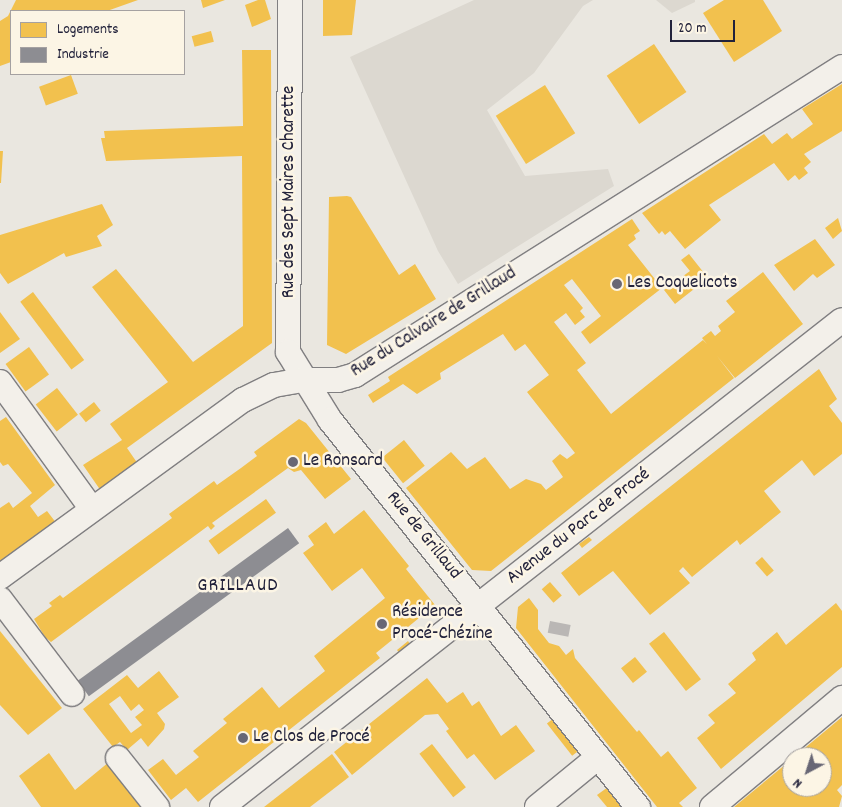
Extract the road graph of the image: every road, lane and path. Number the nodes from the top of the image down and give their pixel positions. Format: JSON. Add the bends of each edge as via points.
{"nodes":[{"id":1,"x":290,"y":0,"type":"edge"},
{"id":2,"x":842,"y":67,"type":"edge"},
{"id":3,"x":842,"y":320,"type":"edge"},
{"id":4,"x":303,"y":380,"type":"junction"},
{"id":5,"x":0,"y":382,"type":"edge"},
{"id":6,"x":92,"y":509,"type":"junction"},
{"id":7,"x":0,"y":577,"type":"edge"},
{"id":8,"x":0,"y":599,"type":"edge"},
{"id":9,"x":479,"y":606,"type":"junction"},
{"id":10,"x":72,"y":694,"type":"dead end"},
{"id":11,"x":842,"y":698,"type":"edge"},
{"id":12,"x":598,"y":757,"type":"junction"},
{"id":13,"x":118,"y":758,"type":"dead end"},
{"id":14,"x":157,"y":807,"type":"edge"},
{"id":15,"x":222,"y":807,"type":"edge"},
{"id":16,"x":537,"y":807,"type":"edge"},
{"id":17,"x":638,"y":807,"type":"edge"},
{"id":18,"x":712,"y":807,"type":"edge"}],
"edges":[{"from":1,"to":4,"type":"street","name":"Rue des Sept Maires Charette","via":[[288,352]]},
{"from":2,"to":4,"type":"street","name":"Rue du Calvaire de Grillaud","via":[[355,375],[338,380]]},
{"from":3,"to":9,"type":"street","name":"Avenue du Parc de Procé"},
{"from":4,"to":6,"type":"street","name":"Rue du Calvaire de Grillaud","via":[[274,385],[243,400]]},
{"from":4,"to":9,"type":"street","name":"Rue de Grillaud","via":[[330,420]]},
{"from":5,"to":6,"type":"street"},
{"from":6,"to":7,"type":"street","name":"Rue du Calvaire de Grillaud"},
{"from":8,"to":10,"type":"street"},
{"from":9,"to":12,"type":"street","name":"Rue de Grillaud"},
{"from":9,"to":15,"type":"street","name":"Avenue du Parc de Procé"},
{"from":11,"to":18,"type":"street"},
{"from":12,"to":16,"type":"street"},
{"from":12,"to":17,"type":"street","name":"Rue de Grillaud"},
{"from":13,"to":14,"type":"street"}]}
